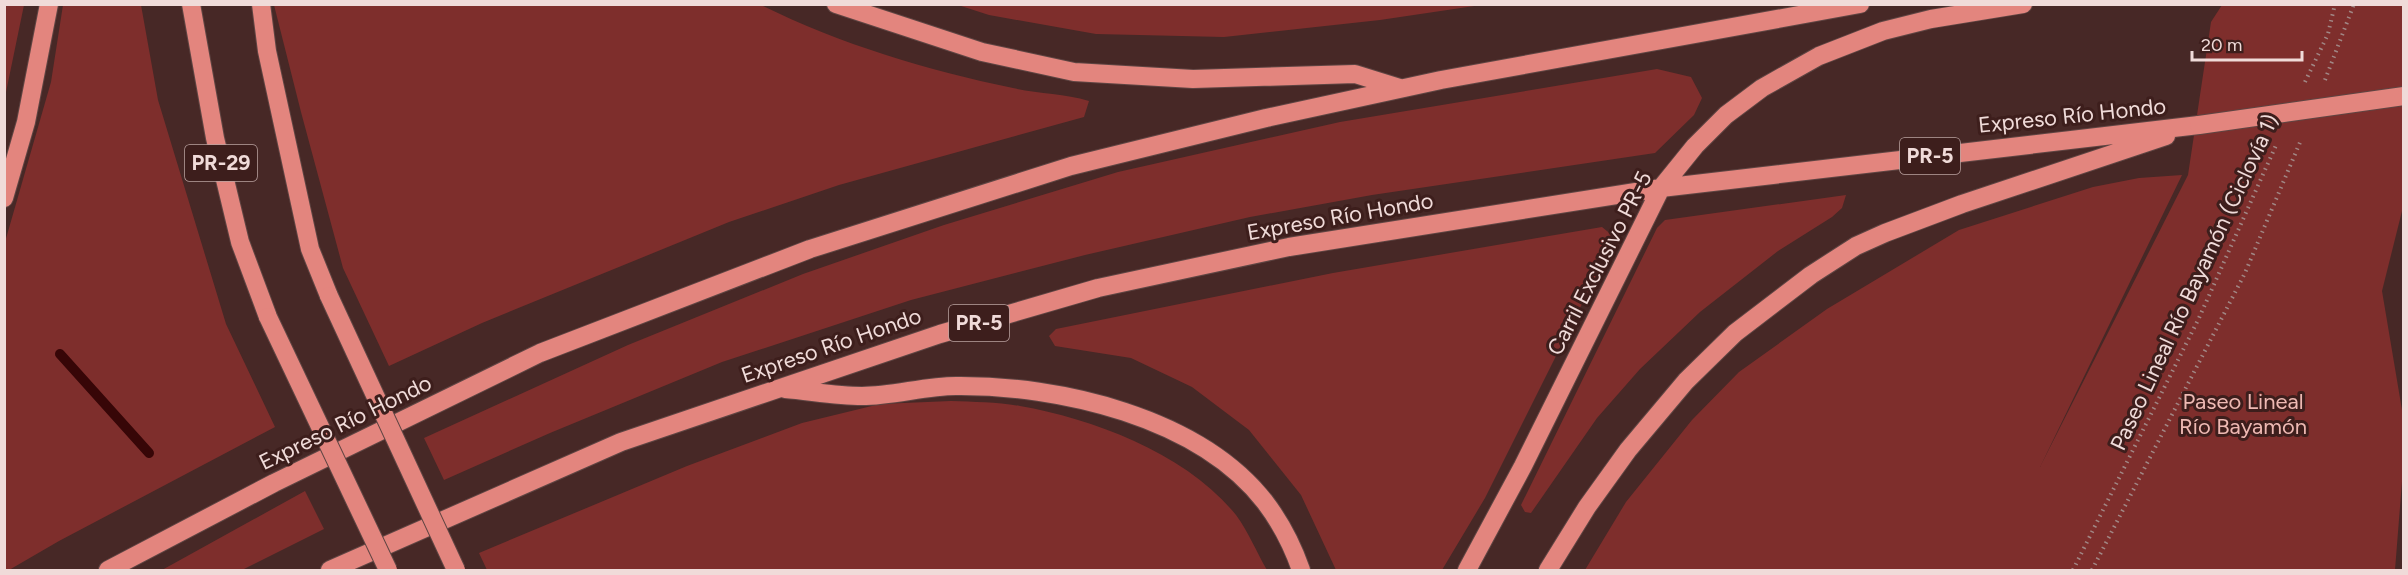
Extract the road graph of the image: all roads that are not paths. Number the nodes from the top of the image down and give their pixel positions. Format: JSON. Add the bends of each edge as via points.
{"nodes":[{"id":1,"x":49,"y":4,"type":"edge"},
{"id":2,"x":191,"y":4,"type":"edge"},
{"id":3,"x":261,"y":4,"type":"edge"},
{"id":4,"x":837,"y":4,"type":"edge"},
{"id":5,"x":1860,"y":4,"type":"edge"},
{"id":6,"x":2023,"y":4,"type":"edge"},
{"id":7,"x":1401,"y":89,"type":"junction"},
{"id":8,"x":2403,"y":96,"type":"edge"},
{"id":9,"x":2199,"y":125,"type":"junction"},
{"id":10,"x":1661,"y":188,"type":"junction"},
{"id":11,"x":4,"y":198,"type":"edge"},
{"id":12,"x":777,"y":388,"type":"junction"},
{"id":13,"x":108,"y":570,"type":"edge"},
{"id":14,"x":330,"y":570,"type":"edge"},
{"id":15,"x":388,"y":570,"type":"edge"},
{"id":16,"x":456,"y":570,"type":"edge"},
{"id":17,"x":1301,"y":570,"type":"edge"},
{"id":18,"x":1467,"y":570,"type":"edge"},
{"id":19,"x":1548,"y":570,"type":"edge"}],
"edges":[{"from":1,"to":11,"type":"highway","via":[[26,122]]},
{"from":2,"to":15,"type":"highway","number":"PR-29","bridge":true,"via":[[215,138],[240,242],[268,317]]},
{"from":3,"to":16,"type":"highway","number":"PR-29","bridge":true,"via":[[267,51],[310,249]]},
{"from":4,"to":7,"type":"highway","via":[[982,52],[1074,72],[1193,79],[1355,74]]},
{"from":5,"to":7,"type":"highway","name":"Expreso Río Hondo"},
{"from":6,"to":10,"type":"highway","name":"Carril Exclusivo PR-5","via":[[1882,31],[1819,56],[1762,88],[1726,115]]},
{"from":7,"to":13,"type":"highway","name":"Expreso Río Hondo","via":[[1071,166],[810,249],[540,353],[274,483]]},
{"from":8,"to":9,"type":"highway","name":"Expreso Río Hondo","number":"PR-5","bridge":true},
{"from":9,"to":10,"type":"highway","name":"Expreso Río Hondo","number":"PR-5"},
{"from":9,"to":19,"type":"highway","via":[[1885,233],[1856,246],[1811,275],[1735,333],[1686,381],[1621,460]]},
{"from":10,"to":12,"type":"highway","name":"Expreso Río Hondo","number":"PR-5","via":[[1289,247],[1098,288],[940,334]]},
{"from":10,"to":18,"type":"highway","name":"Carril Exclusivo PR-5"},
{"from":12,"to":14,"type":"highway","name":"Expreso Río Hondo","number":"PR-5","via":[[621,442]]},
{"from":12,"to":17,"type":"highway","via":[[861,396],[955,386],[1011,389],[1070,397],[1131,414],[1186,437],[1243,478],[1265,502]]}]}
